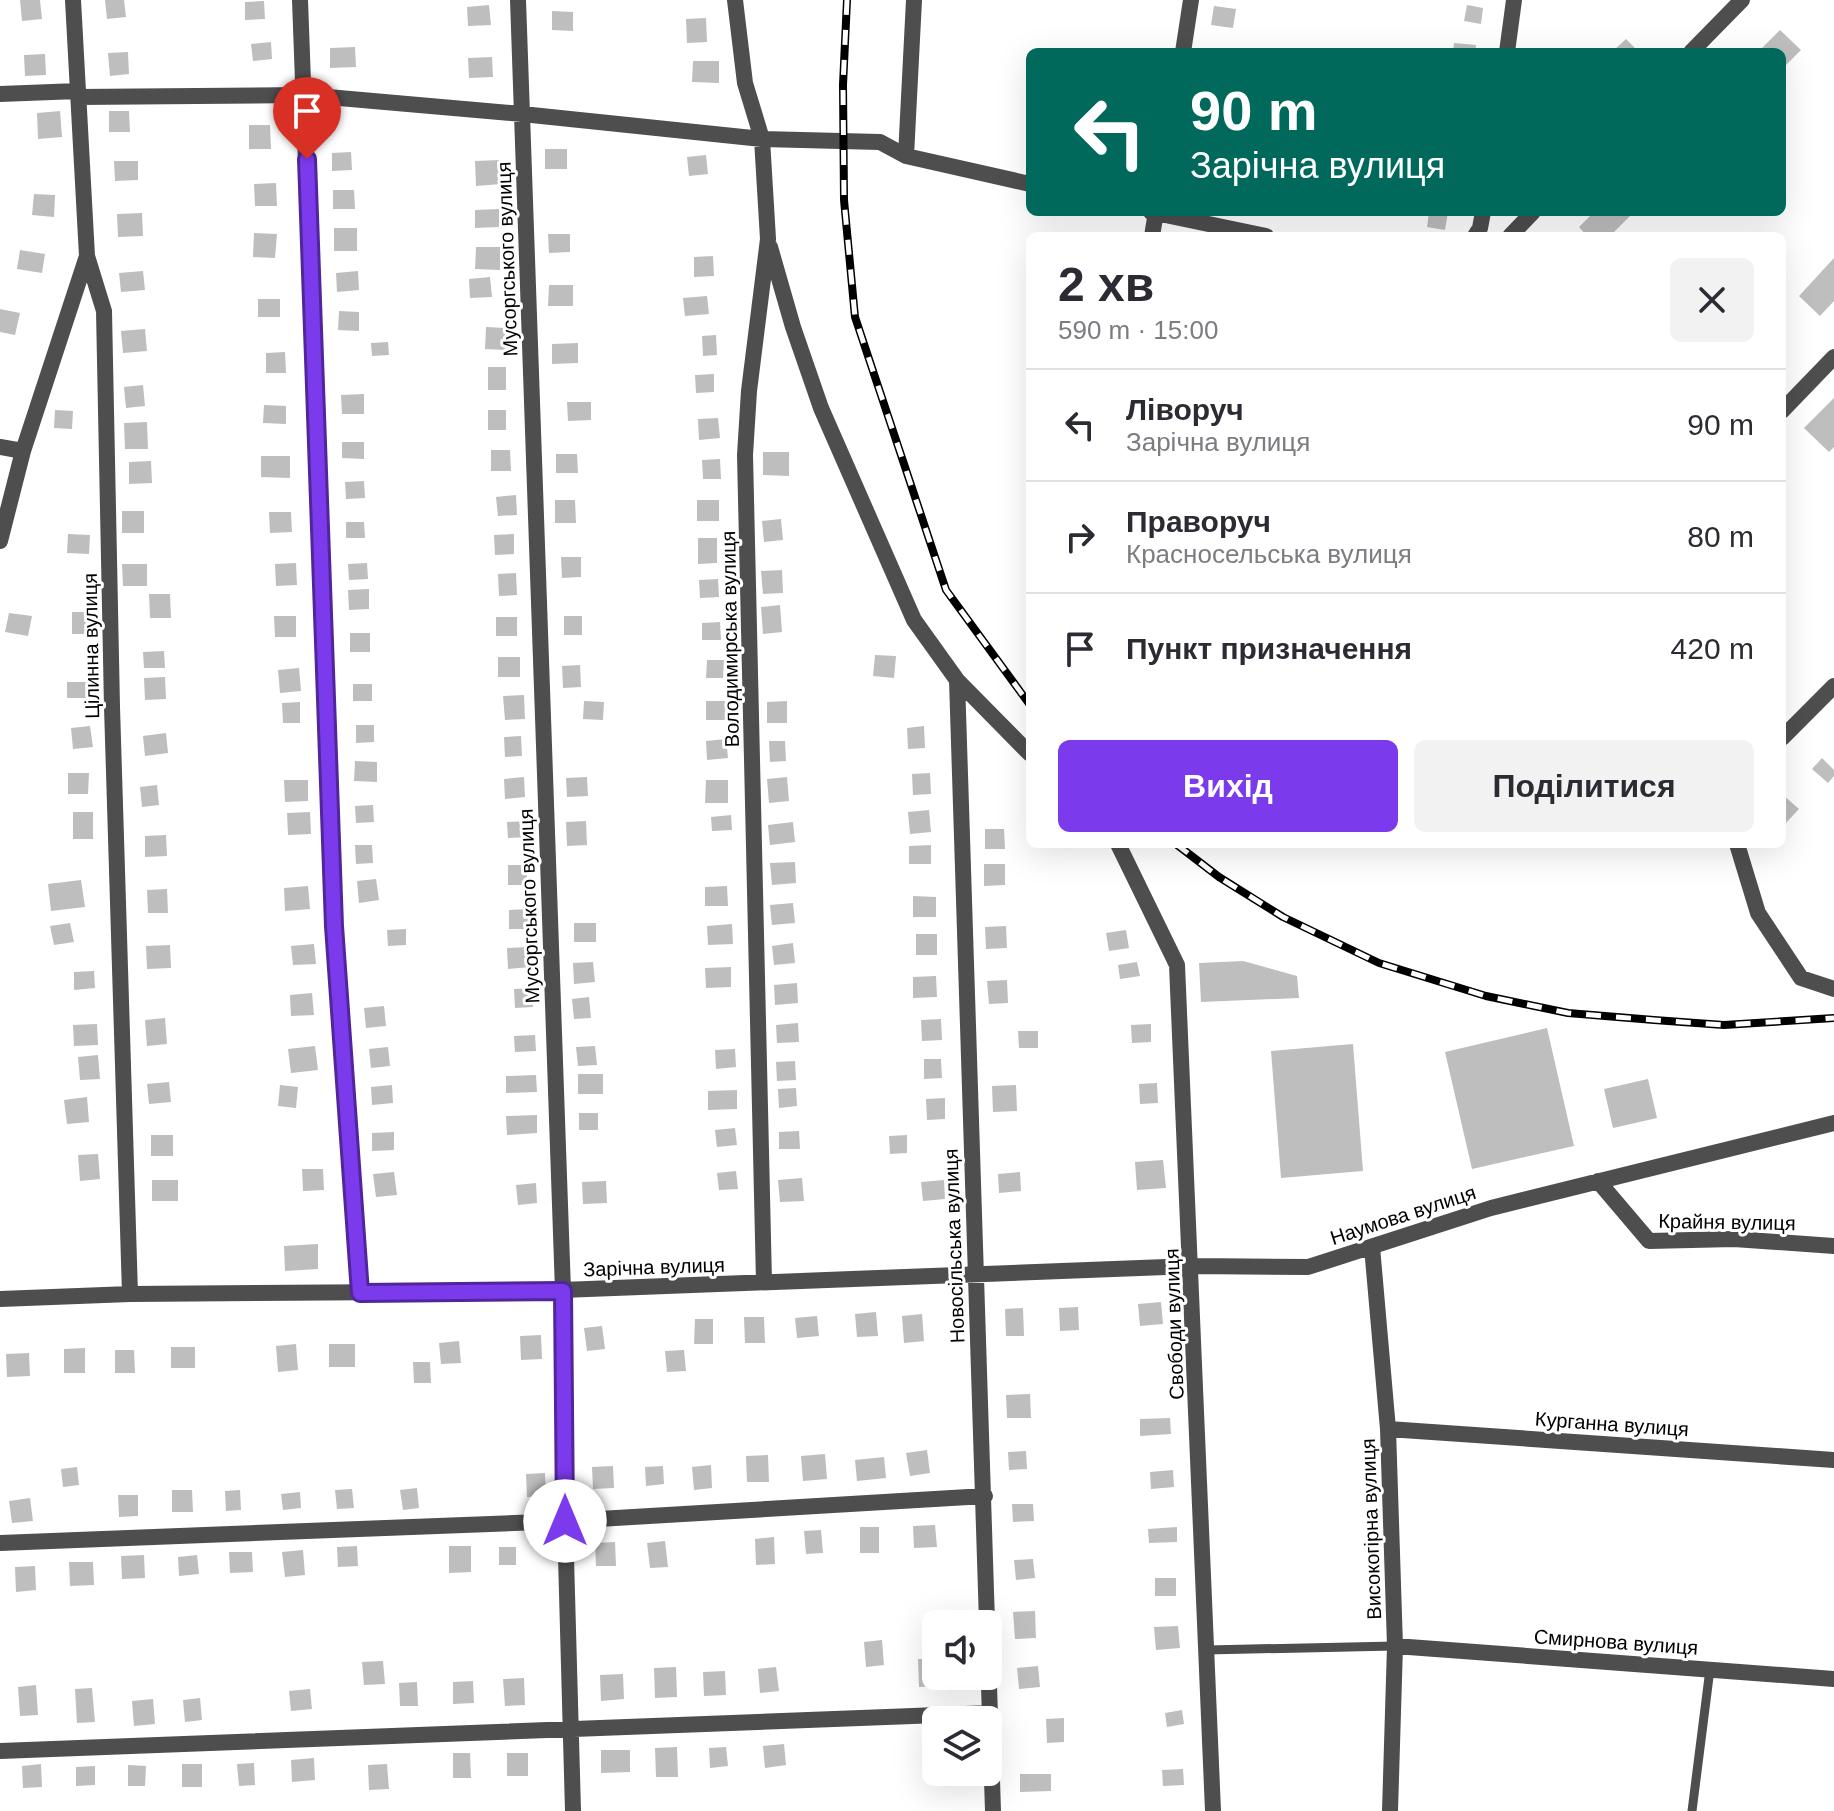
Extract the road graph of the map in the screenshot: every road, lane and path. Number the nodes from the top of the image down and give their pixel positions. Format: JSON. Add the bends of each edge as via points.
{"nodes":[{"id":1,"x":73,"y":0,"type":"edge"},
{"id":2,"x":300,"y":0,"type":"edge"},
{"id":3,"x":518,"y":0,"type":"edge"},
{"id":4,"x":735,"y":0,"type":"edge"},
{"id":5,"x":914,"y":0,"type":"edge"},
{"id":6,"x":1191,"y":0,"type":"edge"},
{"id":7,"x":1514,"y":0,"type":"edge"},
{"id":8,"x":1742,"y":0,"type":"edge"},
{"id":9,"x":1184,"y":48,"type":"edge"},
{"id":10,"x":1508,"y":48,"type":"edge"},
{"id":11,"x":1695,"y":48,"type":"edge"},
{"id":12,"x":0,"y":94,"type":"edge"},
{"id":13,"x":78,"y":94,"type":"junction"},
{"id":14,"x":305,"y":95,"type":"junction"},
{"id":15,"x":522,"y":114,"type":"junction"},
{"id":16,"x":762,"y":139,"type":"junction"},
{"id":17,"x":906,"y":156,"type":"junction"},
{"id":18,"x":1026,"y":183,"type":"edge"},
{"id":19,"x":1173,"y":216,"type":"edge"},
{"id":20,"x":1529,"y":216,"type":"edge"},
{"id":21,"x":1247,"y":232,"type":"edge"},
{"id":22,"x":1514,"y":232,"type":"edge"},
{"id":23,"x":768,"y":239,"type":"junction"},
{"id":24,"x":87,"y":256,"type":"junction"},
{"id":25,"x":1834,"y":357,"type":"edge"},
{"id":26,"x":1786,"y":407,"type":"edge"},
{"id":27,"x":0,"y":447,"type":"edge"},
{"id":28,"x":23,"y":451,"type":"junction"},
{"id":29,"x":0,"y":541,"type":"edge"},
{"id":30,"x":957,"y":680,"type":"junction"},
{"id":31,"x":1834,"y":686,"type":"edge"},
{"id":32,"x":1786,"y":734,"type":"edge"},
{"id":33,"x":1026,"y":750,"type":"edge"},
{"id":34,"x":1121,"y":848,"type":"edge"},
{"id":35,"x":1738,"y":848,"type":"edge"},
{"id":36,"x":1834,"y":989,"type":"edge"},
{"id":37,"x":1834,"y":1123,"type":"edge"},
{"id":38,"x":1598,"y":1181,"type":"junction"},
{"id":39,"x":1834,"y":1246,"type":"edge"},
{"id":40,"x":1372,"y":1247,"type":"junction"},
{"id":41,"x":1192,"y":1266,"type":"junction"},
{"id":42,"x":974,"y":1274,"type":"junction"},
{"id":43,"x":764,"y":1282,"type":"junction"},
{"id":44,"x":563,"y":1291,"type":"junction"},
{"id":45,"x":360,"y":1293,"type":"junction"},
{"id":46,"x":130,"y":1294,"type":"junction"},
{"id":47,"x":0,"y":1299,"type":"edge"},
{"id":48,"x":1388,"y":1429,"type":"junction"},
{"id":49,"x":1834,"y":1460,"type":"edge"},
{"id":50,"x":985,"y":1496,"type":"junction"},
{"id":51,"x":565,"y":1521,"type":"junction"},
{"id":52,"x":0,"y":1543,"type":"edge"},
{"id":53,"x":1395,"y":1646,"type":"junction"},
{"id":54,"x":1207,"y":1650,"type":"junction"},
{"id":55,"x":1710,"y":1669,"type":"junction"},
{"id":56,"x":1834,"y":1679,"type":"edge"},
{"id":57,"x":991,"y":1706,"type":"edge"},
{"id":58,"x":922,"y":1716,"type":"edge"},
{"id":59,"x":572,"y":1729,"type":"junction"},
{"id":60,"x":0,"y":1751,"type":"edge"},
{"id":61,"x":992,"y":1786,"type":"edge"},
{"id":62,"x":573,"y":1811,"type":"edge"},
{"id":63,"x":993,"y":1811,"type":"edge"},
{"id":64,"x":1213,"y":1811,"type":"edge"},
{"id":65,"x":1390,"y":1811,"type":"edge"},
{"id":66,"x":1692,"y":1811,"type":"edge"}],
"edges":[{"from":1,"to":13,"type":"street","name":"Цілинна вулиця"},
{"from":2,"to":14,"type":"street"},
{"from":3,"to":15,"type":"street","name":"Мусоргського вулиця"},
{"from":4,"to":16,"type":"street","name":"Володимирська вулиця","via":[[745,83]]},
{"from":5,"to":17,"type":"street"},
{"from":6,"to":9,"type":"street"},
{"from":7,"to":10,"type":"street"},
{"from":8,"to":11,"type":"street"},
{"from":12,"to":13,"type":"street"},
{"from":13,"to":14,"type":"street"},
{"from":13,"to":24,"type":"street","name":"Цілинна вулиця"},
{"from":14,"to":15,"type":"street"},
{"from":14,"to":45,"type":"street","via":[[334,926]]},
{"from":15,"to":16,"type":"street"},
{"from":15,"to":44,"type":"street","name":"Мусоргського вулиця"},
{"from":16,"to":17,"type":"street","via":[[880,142]]},
{"from":16,"to":23,"type":"street","name":"Володимирська вулиця"},
{"from":17,"to":18,"type":"street"},
{"from":19,"to":21,"type":"street"},
{"from":20,"to":22,"type":"street"},
{"from":23,"to":30,"type":"street","via":[[821,408],[914,620]]},
{"from":23,"to":43,"type":"street","name":"Володимирська вулиця","via":[[745,455]]},
{"from":24,"to":28,"type":"street"},
{"from":24,"to":46,"type":"street","name":"Цілинна вулиця","via":[[104,311]]},
{"from":25,"to":26,"type":"street"},
{"from":27,"to":28,"type":"street"},
{"from":28,"to":29,"type":"street"},
{"from":30,"to":33,"type":"street"},
{"from":30,"to":42,"type":"street","name":"Новосільська вулиця"},
{"from":31,"to":32,"type":"street"},
{"from":34,"to":41,"type":"street","name":"Свободи вулиця","via":[[1177,965]]},
{"from":35,"to":36,"type":"street","via":[[1758,913],[1801,978]]},
{"from":37,"to":38,"type":"street","name":"Наумова вулиця"},
{"from":38,"to":39,"type":"street","name":"Крайня вулиця","via":[[1649,1241],[1734,1239]]},
{"from":38,"to":40,"type":"street","name":"Наумова вулиця","via":[[1491,1208]]},
{"from":40,"to":41,"type":"street","name":"Наумова вулиця","via":[[1308,1267]]},
{"from":40,"to":48,"type":"street","name":"Високогірна вулиця"},
{"from":41,"to":42,"type":"street","name":"Наумова вулиця"},
{"from":41,"to":54,"type":"street","name":"Свободи вулиця"},
{"from":42,"to":43,"type":"street","name":"Зарічна вулиця"},
{"from":42,"to":50,"type":"street","name":"Новосільська вулиця"},
{"from":43,"to":44,"type":"street","name":"Зарічна вулиця"},
{"from":44,"to":45,"type":"street","name":"Зарічна вулиця"},
{"from":44,"to":51,"type":"street","name":"Мусоргського вулиця"},
{"from":45,"to":46,"type":"street","name":"Зарічна вулиця"},
{"from":46,"to":47,"type":"street","name":"Зарічна вулиця"},
{"from":48,"to":49,"type":"street","name":"Курганна вулиця"},
{"from":48,"to":53,"type":"street","name":"Високогірна вулиця"},
{"from":50,"to":51,"type":"street"},
{"from":50,"to":57,"type":"street","name":"Новосільська вулиця"},
{"from":51,"to":52,"type":"street"},
{"from":51,"to":59,"type":"street","name":"Мусоргського вулиця"},
{"from":53,"to":54,"type":"lane"},
{"from":53,"to":55,"type":"street","name":"Смирнова вулиця"},
{"from":53,"to":65,"type":"street","name":"Високогірна вулиця"},
{"from":54,"to":64,"type":"street","name":"Свободи вулиця"},
{"from":55,"to":56,"type":"street","name":"Смирнова вулиця"},
{"from":55,"to":66,"type":"lane"},
{"from":58,"to":59,"type":"street"},
{"from":59,"to":60,"type":"street"},
{"from":59,"to":62,"type":"street","name":"Мусоргського вулиця"},
{"from":61,"to":63,"type":"street","name":"Новосільська вулиця"}]}
